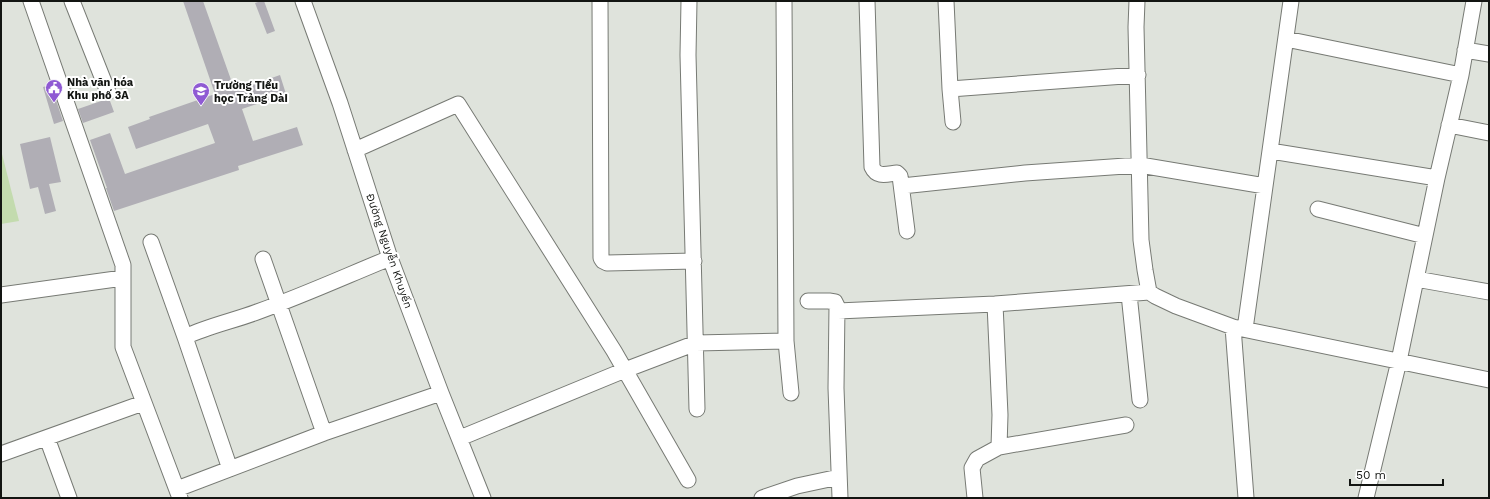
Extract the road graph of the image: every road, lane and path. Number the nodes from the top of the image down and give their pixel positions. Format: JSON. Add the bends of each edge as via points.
{"nodes":[{"id":1,"x":31,"y":1,"type":"edge"},
{"id":2,"x":72,"y":1,"type":"edge"},
{"id":3,"x":303,"y":1,"type":"edge"},
{"id":4,"x":600,"y":1,"type":"edge"},
{"id":5,"x":688,"y":1,"type":"edge"},
{"id":6,"x":784,"y":1,"type":"edge"},
{"id":7,"x":867,"y":1,"type":"edge"},
{"id":8,"x":946,"y":1,"type":"edge"},
{"id":9,"x":1137,"y":1,"type":"edge"},
{"id":10,"x":1291,"y":1,"type":"edge"},
{"id":11,"x":1474,"y":1,"type":"edge"},
{"id":12,"x":1286,"y":39,"type":"junction"},
{"id":13,"x":1465,"y":50,"type":"junction"},
{"id":14,"x":1489,"y":54,"type":"edge"},
{"id":15,"x":1138,"y":75,"type":"junction"},
{"id":16,"x":1461,"y":75,"type":"junction"},
{"id":17,"x":950,"y":90,"type":"junction"},
{"id":18,"x":108,"y":92,"type":"dead end"},
{"id":19,"x":954,"y":122,"type":"dead end"},
{"id":20,"x":1449,"y":125,"type":"junction"},
{"id":21,"x":1489,"y":133,"type":"edge"},
{"id":22,"x":355,"y":150,"type":"junction"},
{"id":23,"x":1270,"y":151,"type":"junction"},
{"id":24,"x":1140,"y":165,"type":"junction"},
{"id":25,"x":1437,"y":178,"type":"junction"},
{"id":26,"x":902,"y":186,"type":"junction"},
{"id":27,"x":1265,"y":186,"type":"junction"},
{"id":28,"x":1318,"y":209,"type":"dead end"},
{"id":29,"x":907,"y":231,"type":"dead end"},
{"id":30,"x":1425,"y":236,"type":"junction"},
{"id":31,"x":151,"y":242,"type":"dead end"},
{"id":32,"x":263,"y":258,"type":"dead end"},
{"id":33,"x":390,"y":258,"type":"junction"},
{"id":34,"x":694,"y":261,"type":"junction"},
{"id":35,"x":123,"y":278,"type":"junction"},
{"id":36,"x":1416,"y":279,"type":"junction"},
{"id":37,"x":1150,"y":292,"type":"junction"},
{"id":38,"x":1489,"y":292,"type":"edge"},
{"id":39,"x":1129,"y":294,"type":"junction"},
{"id":40,"x":1,"y":296,"type":"edge"},
{"id":41,"x":808,"y":301,"type":"dead end"},
{"id":42,"x":280,"y":304,"type":"junction"},
{"id":43,"x":995,"y":304,"type":"junction"},
{"id":44,"x":838,"y":311,"type":"junction"},
{"id":45,"x":1239,"y":328,"type":"junction"},
{"id":46,"x":185,"y":337,"type":"junction"},
{"id":47,"x":786,"y":340,"type":"junction"},
{"id":48,"x":696,"y":343,"type":"junction"},
{"id":49,"x":1399,"y":361,"type":"junction"},
{"id":50,"x":625,"y":370,"type":"junction"},
{"id":51,"x":1489,"y":380,"type":"edge"},
{"id":52,"x":441,"y":393,"type":"junction"},
{"id":53,"x":791,"y":393,"type":"dead end"},
{"id":54,"x":1140,"y":400,"type":"dead end"},
{"id":55,"x":143,"y":403,"type":"junction"},
{"id":56,"x":697,"y":409,"type":"dead end"},
{"id":57,"x":1126,"y":425,"type":"dead end"},
{"id":58,"x":324,"y":433,"type":"junction"},
{"id":59,"x":47,"y":438,"type":"junction"},
{"id":60,"x":460,"y":438,"type":"junction"},
{"id":61,"x":999,"y":447,"type":"junction"},
{"id":62,"x":1,"y":454,"type":"edge"},
{"id":63,"x":230,"y":469,"type":"junction"},
{"id":64,"x":839,"y":477,"type":"junction"},
{"id":65,"x":688,"y":480,"type":"dead end"},
{"id":66,"x":178,"y":493,"type":"edge"},
{"id":67,"x":69,"y":498,"type":"edge"},
{"id":68,"x":483,"y":498,"type":"edge"},
{"id":69,"x":762,"y":498,"type":"edge"},
{"id":70,"x":840,"y":498,"type":"edge"},
{"id":71,"x":974,"y":498,"type":"edge"},
{"id":72,"x":1246,"y":498,"type":"edge"},
{"id":73,"x":1366,"y":498,"type":"edge"}],
"edges":[{"from":1,"to":35,"type":"street","via":[[123,265]]},
{"from":2,"to":18,"type":"street"},
{"from":3,"to":22,"type":"street","name":"Đường Nguyễn Khuyến"},
{"from":4,"to":34,"type":"street","via":[[601,258],[607,263]]},
{"from":5,"to":34,"type":"street"},
{"from":6,"to":47,"type":"street"},
{"from":7,"to":26,"type":"street","via":[[872,166],[874,172],[880,175],[899,174]]},
{"from":8,"to":17,"type":"street"},
{"from":9,"to":15,"type":"street"},
{"from":10,"to":12,"type":"street"},
{"from":11,"to":13,"type":"street"},
{"from":12,"to":16,"type":"street"},
{"from":12,"to":23,"type":"street"},
{"from":13,"to":14,"type":"street"},
{"from":13,"to":16,"type":"street"},
{"from":15,"to":17,"type":"street"},
{"from":15,"to":24,"type":"street"},
{"from":16,"to":20,"type":"street"},
{"from":17,"to":19,"type":"street"},
{"from":20,"to":21,"type":"street"},
{"from":20,"to":25,"type":"street"},
{"from":22,"to":33,"type":"street","name":"Đường Nguyễn Khuyến"},
{"from":22,"to":50,"type":"street","via":[[458,104]]},
{"from":23,"to":25,"type":"street"},
{"from":23,"to":27,"type":"street"},
{"from":24,"to":26,"type":"street","via":[[1025,173]]},
{"from":24,"to":27,"type":"street"},
{"from":24,"to":37,"type":"street","via":[[1141,240]]},
{"from":25,"to":30,"type":"street"},
{"from":26,"to":29,"type":"street"},
{"from":27,"to":45,"type":"street"},
{"from":28,"to":30,"type":"street"},
{"from":30,"to":36,"type":"street"},
{"from":31,"to":46,"type":"street"},
{"from":32,"to":42,"type":"street"},
{"from":33,"to":42,"type":"street"},
{"from":33,"to":52,"type":"street","name":"Đường Nguyễn Khuyến"},
{"from":34,"to":48,"type":"street"},
{"from":35,"to":40,"type":"street"},
{"from":35,"to":55,"type":"street","via":[[123,347]]},
{"from":36,"to":38,"type":"street"},
{"from":36,"to":49,"type":"street"},
{"from":37,"to":39,"type":"street"},
{"from":37,"to":45,"type":"street","via":[[1176,306]]},
{"from":39,"to":43,"type":"street"},
{"from":39,"to":54,"type":"street"},
{"from":41,"to":44,"type":"street","via":[[835,302]]},
{"from":42,"to":46,"type":"street"},
{"from":42,"to":58,"type":"street"},
{"from":43,"to":44,"type":"street"},
{"from":43,"to":61,"type":"street"},
{"from":44,"to":64,"type":"street","via":[[836,388]]},
{"from":45,"to":49,"type":"street"},
{"from":45,"to":72,"type":"street"},
{"from":46,"to":63,"type":"street"},
{"from":47,"to":48,"type":"street"},
{"from":47,"to":53,"type":"street"},
{"from":48,"to":50,"type":"street"},
{"from":48,"to":56,"type":"street"},
{"from":49,"to":51,"type":"street"},
{"from":49,"to":73,"type":"street"},
{"from":50,"to":60,"type":"street"},
{"from":50,"to":65,"type":"street"},
{"from":52,"to":58,"type":"street"},
{"from":52,"to":60,"type":"street","name":"Đường Nguyễn Khuyến"},
{"from":55,"to":59,"type":"street"},
{"from":55,"to":66,"type":"street"},
{"from":57,"to":61,"type":"street"},
{"from":58,"to":63,"type":"street"},
{"from":59,"to":62,"type":"street"},
{"from":59,"to":67,"type":"street"},
{"from":60,"to":68,"type":"street","name":"Đường Nguyễn Khuyến"},
{"from":61,"to":71,"type":"street","via":[[977,459],[972,468]]},
{"from":63,"to":66,"type":"street"},
{"from":64,"to":69,"type":"street","via":[[797,486]]},
{"from":64,"to":70,"type":"street"}]}
